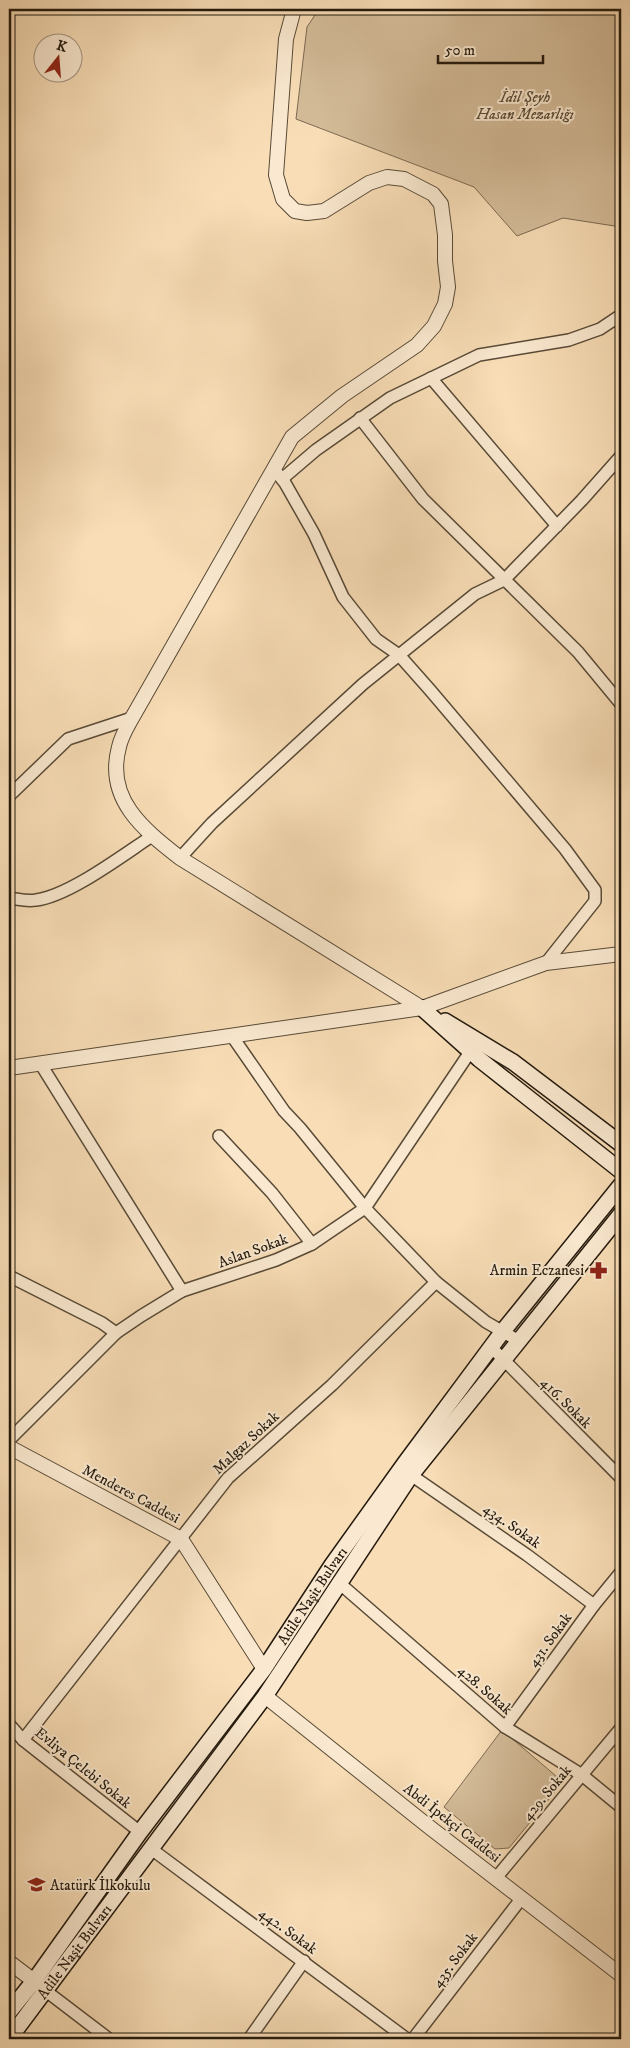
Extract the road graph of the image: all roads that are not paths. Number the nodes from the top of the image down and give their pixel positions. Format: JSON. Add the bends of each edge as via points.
{"nodes":[{"id":1,"x":294,"y":9,"type":"edge"},
{"id":2,"x":621,"y":315,"type":"edge"},
{"id":3,"x":431,"y":378,"type":"junction"},
{"id":4,"x":360,"y":418,"type":"junction"},
{"id":5,"x":621,"y":456,"type":"edge"},
{"id":6,"x":278,"y":474,"type":"junction"},
{"id":7,"x":557,"y":526,"type":"junction"},
{"id":8,"x":504,"y":580,"type":"junction"},
{"id":9,"x":398,"y":655,"type":"junction"},
{"id":10,"x":621,"y":704,"type":"edge"},
{"id":11,"x":132,"y":718,"type":"junction"},
{"id":12,"x":9,"y":796,"type":"edge"},
{"id":13,"x":152,"y":836,"type":"junction"},
{"id":14,"x":180,"y":858,"type":"junction"},
{"id":15,"x":9,"y":898,"type":"edge"},
{"id":16,"x":621,"y":954,"type":"edge"},
{"id":17,"x":546,"y":963,"type":"junction"},
{"id":18,"x":422,"y":1008,"type":"junction"},
{"id":19,"x":232,"y":1036,"type":"junction"},
{"id":20,"x":470,"y":1052,"type":"junction"},
{"id":21,"x":40,"y":1063,"type":"junction"},
{"id":22,"x":9,"y":1068,"type":"edge"},
{"id":23,"x":219,"y":1136,"type":"dead end"},
{"id":24,"x":621,"y":1144,"type":"edge"},
{"id":25,"x":621,"y":1171,"type":"edge"},
{"id":26,"x":621,"y":1185,"type":"edge"},
{"id":27,"x":365,"y":1208,"type":"junction"},
{"id":28,"x":621,"y":1214,"type":"edge"},
{"id":29,"x":312,"y":1244,"type":"junction"},
{"id":30,"x":9,"y":1276,"type":"edge"},
{"id":31,"x":436,"y":1282,"type":"junction"},
{"id":32,"x":182,"y":1291,"type":"junction"},
{"id":33,"x":503,"y":1331,"type":"junction"},
{"id":34,"x":116,"y":1333,"type":"junction"},
{"id":35,"x":519,"y":1342,"type":"junction"},
{"id":36,"x":491,"y":1347,"type":"junction"},
{"id":37,"x":502,"y":1360,"type":"junction"},
{"id":38,"x":9,"y":1440,"type":"edge"},
{"id":39,"x":9,"y":1447,"type":"edge"},
{"id":40,"x":411,"y":1475,"type":"junction"},
{"id":41,"x":621,"y":1478,"type":"edge"},
{"id":42,"x":181,"y":1539,"type":"junction"},
{"id":43,"x":621,"y":1572,"type":"edge"},
{"id":44,"x":338,"y":1582,"type":"junction"},
{"id":45,"x":594,"y":1605,"type":"junction"},
{"id":46,"x":264,"y":1669,"type":"junction"},
{"id":47,"x":265,"y":1696,"type":"junction"},
{"id":48,"x":9,"y":1724,"type":"edge"},
{"id":49,"x":505,"y":1727,"type":"junction"},
{"id":50,"x":621,"y":1728,"type":"edge"},
{"id":51,"x":24,"y":1740,"type":"junction"},
{"id":52,"x":582,"y":1775,"type":"junction"},
{"id":53,"x":621,"y":1807,"type":"edge"},
{"id":54,"x":140,"y":1832,"type":"junction"},
{"id":55,"x":150,"y":1848,"type":"junction"},
{"id":56,"x":496,"y":1878,"type":"junction"},
{"id":57,"x":521,"y":1898,"type":"junction"},
{"id":58,"x":304,"y":1961,"type":"junction"},
{"id":59,"x":9,"y":1962,"type":"edge"},
{"id":60,"x":621,"y":1975,"type":"edge"},
{"id":61,"x":40,"y":1986,"type":"junction"},
{"id":62,"x":9,"y":2012,"type":"edge"},
{"id":63,"x":9,"y":2039,"type":"edge"},
{"id":64,"x":109,"y":2039,"type":"edge"},
{"id":65,"x":249,"y":2039,"type":"edge"},
{"id":66,"x":407,"y":2039,"type":"edge"},
{"id":67,"x":413,"y":2039,"type":"edge"}],
"edges":[{"from":1,"to":6,"type":"street","via":[[286,40],[276,175],[283,199],[295,210],[324,211],[369,183],[387,177],[404,179],[420,186],[441,204],[448,287],[445,304],[434,326],[417,345],[342,396],[292,437]]},
{"from":2,"to":3,"type":"street","via":[[600,328],[569,340],[479,355]]},
{"from":3,"to":4,"type":"street","via":[[390,398]]},
{"from":3,"to":7,"type":"street"},
{"from":4,"to":6,"type":"street"},
{"from":4,"to":8,"type":"street","via":[[422,499]]},
{"from":5,"to":7,"type":"street"},
{"from":6,"to":9,"type":"street","via":[[314,534],[344,597],[376,639]]},
{"from":6,"to":11,"type":"street"},
{"from":7,"to":8,"type":"street"},
{"from":8,"to":9,"type":"street","via":[[475,594]]},
{"from":8,"to":10,"type":"street","via":[[578,652]]},
{"from":9,"to":14,"type":"street","via":[[212,823]]},
{"from":9,"to":17,"type":"street","via":[[565,849],[595,890],[595,901]]},
{"from":11,"to":12,"type":"street","via":[[68,739]]},
{"from":11,"to":13,"type":"street","via":[[119,745],[118,785],[126,806]]},
{"from":13,"to":14,"type":"street"},
{"from":13,"to":15,"type":"street","via":[[84,880],[52,896],[36,900]]},
{"from":14,"to":18,"type":"street"},
{"from":16,"to":17,"type":"street"},
{"from":17,"to":18,"type":"street"},
{"from":18,"to":19,"type":"street"},
{"from":18,"to":20,"type":"main road"},
{"from":18,"to":24,"type":"main road","via":[[513,1062]]},
{"from":19,"to":21,"type":"street"},
{"from":19,"to":27,"type":"street","via":[[284,1112]]},
{"from":20,"to":25,"type":"main road"},
{"from":20,"to":27,"type":"street","name":"Aslan Sokak"},
{"from":21,"to":22,"type":"street"},
{"from":21,"to":32,"type":"street"},
{"from":23,"to":29,"type":"street","via":[[272,1193]]},
{"from":26,"to":33,"type":"main road","name":"Adile Naşit Bulvarı"},
{"from":27,"to":29,"type":"street","name":"Aslan Sokak"},
{"from":27,"to":31,"type":"street"},
{"from":28,"to":35,"type":"main road","name":"Adile Naşit Bulvarı"},
{"from":29,"to":32,"type":"street","name":"Aslan Sokak","via":[[276,1260]]},
{"from":30,"to":34,"type":"street"},
{"from":31,"to":33,"type":"street","via":[[486,1322]]},
{"from":31,"to":42,"type":"street","name":"Malgaz Sokak","via":[[332,1385],[228,1478]]},
{"from":32,"to":34,"type":"street","name":"Aslan Sokak"},
{"from":33,"to":35,"type":"street"},
{"from":33,"to":36,"type":"main road","name":"Adile Naşit Bulvarı"},
{"from":34,"to":38,"type":"street","name":"Aslan Sokak"},
{"from":35,"to":37,"type":"main road","name":"Adile Naşit Bulvarı"},
{"from":36,"to":37,"type":"street","name":"416. Sokak"},
{"from":36,"to":46,"type":"main road","name":"Adile Naşit Bulvarı","via":[[332,1565]]},
{"from":37,"to":40,"type":"main road","name":"Adile Naşit Bulvarı"},
{"from":37,"to":41,"type":"street","name":"416. Sokak"},
{"from":39,"to":42,"type":"street","name":"Menderes Caddesi"},
{"from":40,"to":44,"type":"main road","name":"Adile Naşit Bulvarı"},
{"from":40,"to":45,"type":"street","name":"434. Sokak"},
{"from":42,"to":46,"type":"street","name":"Menderes Caddesi"},
{"from":42,"to":51,"type":"street","name":"Malgaz Sokak"},
{"from":43,"to":45,"type":"street","name":"431. Sokak"},
{"from":44,"to":47,"type":"main road","name":"Adile Naşit Bulvarı"},
{"from":44,"to":49,"type":"street","name":"428. Sokak"},
{"from":45,"to":49,"type":"street","name":"431. Sokak"},
{"from":46,"to":54,"type":"main road","name":"Adile Naşit Bulvarı"},
{"from":47,"to":55,"type":"main road","name":"Adile Naşit Bulvarı"},
{"from":47,"to":56,"type":"street","name":"Abdi İpekçi Caddesi"},
{"from":48,"to":51,"type":"street","name":"Evliya Çelebi Sokak"},
{"from":49,"to":52,"type":"street","name":"428. Sokak"},
{"from":50,"to":52,"type":"street","name":"429. Sokak"},
{"from":51,"to":54,"type":"street","name":"Evliya Çelebi Sokak"},
{"from":52,"to":53,"type":"street","name":"428. Sokak"},
{"from":52,"to":56,"type":"street","name":"429. Sokak"},
{"from":54,"to":61,"type":"main road","name":"Adile Naşit Bulvarı"},
{"from":55,"to":58,"type":"street","name":"442. Sokak"},
{"from":55,"to":61,"type":"main road","name":"Adile Naşit Bulvarı"},
{"from":56,"to":57,"type":"street","name":"Abdi İpekçi Caddesi"},
{"from":57,"to":60,"type":"street","name":"Abdi İpekçi Caddesi"},
{"from":57,"to":67,"type":"street","name":"435. Sokak"},
{"from":58,"to":65,"type":"street"},
{"from":58,"to":66,"type":"street","name":"442. Sokak"},
{"from":59,"to":61,"type":"street"},
{"from":61,"to":62,"type":"main road","name":"Adile Naşit Bulvarı"},
{"from":61,"to":63,"type":"main road","name":"Adile Naşit Bulvarı"},
{"from":61,"to":64,"type":"street"}]}
